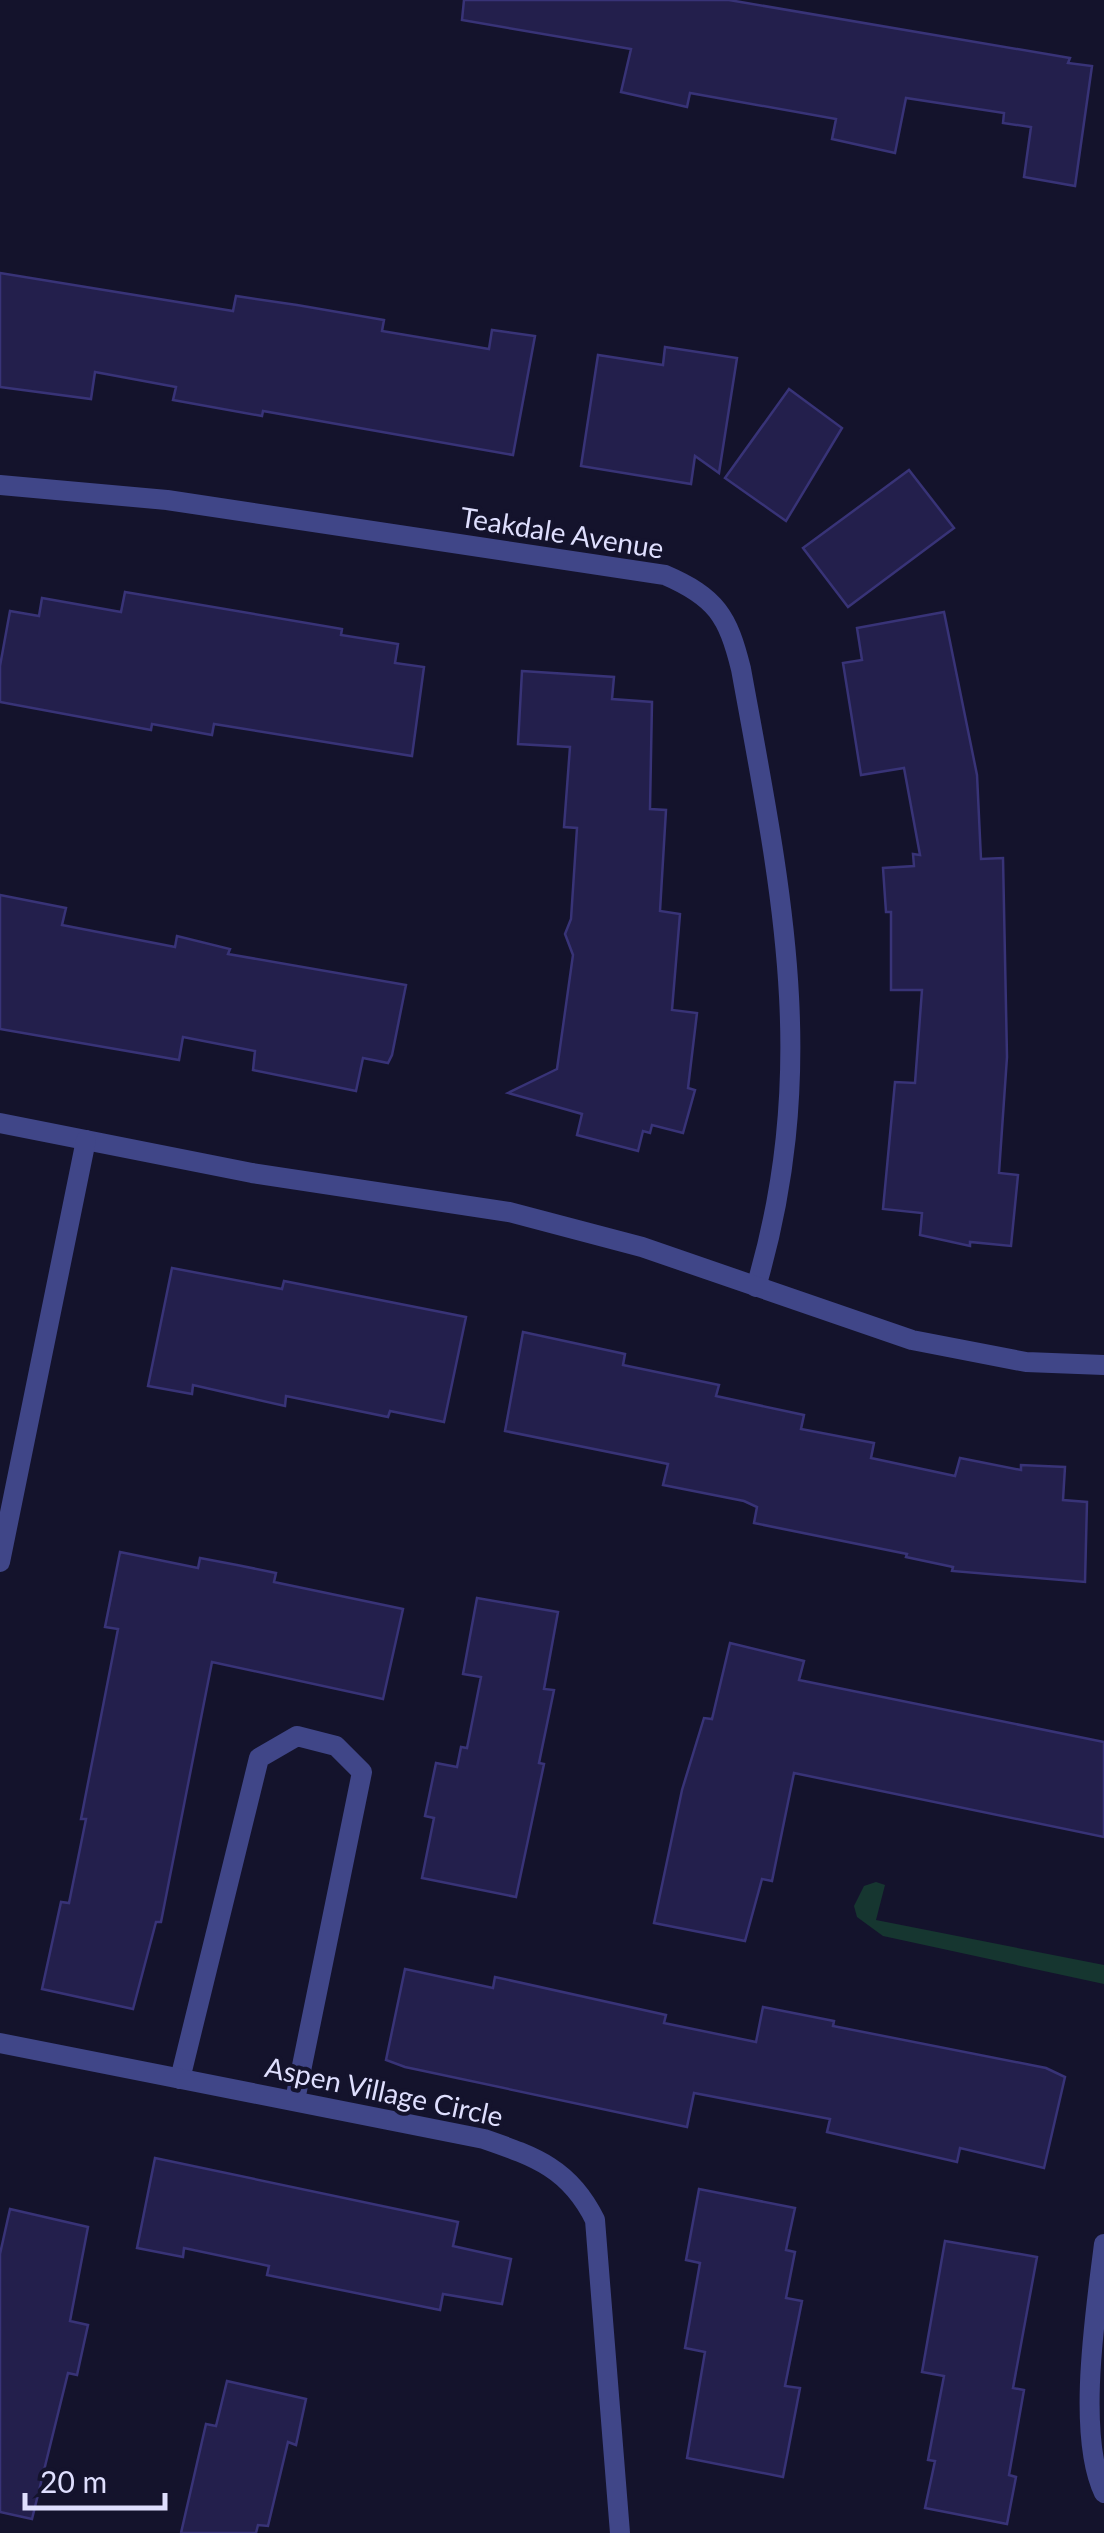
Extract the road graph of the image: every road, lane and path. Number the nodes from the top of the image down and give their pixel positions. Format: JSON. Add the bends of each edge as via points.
{"nodes":[{"id":1,"x":0,"y":484,"type":"edge"},
{"id":2,"x":0,"y":1123,"type":"edge"},
{"id":3,"x":86,"y":1140,"type":"junction"},
{"id":4,"x":756,"y":1287,"type":"junction"},
{"id":5,"x":1104,"y":1365,"type":"edge"},
{"id":6,"x":0,"y":1562,"type":"edge"},
{"id":7,"x":0,"y":2043,"type":"edge"},
{"id":8,"x":180,"y":2080,"type":"junction"},
{"id":9,"x":295,"y":2100,"type":"junction"},
{"id":10,"x":1104,"y":2244,"type":"edge"},
{"id":11,"x":1104,"y":2493,"type":"edge"},
{"id":12,"x":620,"y":2533,"type":"edge"}],
"edges":[{"from":1,"to":4,"type":"street","name":"Teakdale Avenue","via":[[167,500],[665,575],[712,600],[732,632],[741,669],[784,904],[792,999],[792,1096],[778,1212]]},
{"from":2,"to":3,"type":"street"},
{"from":3,"to":4,"type":"street","via":[[252,1174],[509,1212],[642,1247]]},
{"from":3,"to":6,"type":"street"},
{"from":4,"to":5,"type":"street","via":[[912,1340],[1026,1362]]},
{"from":7,"to":8,"type":"street","name":"Aspen Village Circle"},
{"from":8,"to":9,"type":"street","name":"Aspen Village Circle"},
{"from":8,"to":9,"type":"street","via":[[259,1758],[296,1736],[336,1746],[362,1772]]},
{"from":9,"to":12,"type":"street","name":"Aspen Village Circle","via":[[484,2139],[533,2156],[579,2188],[595,2220]]},
{"from":10,"to":11,"type":"street","via":[[1091,2440]]}]}
